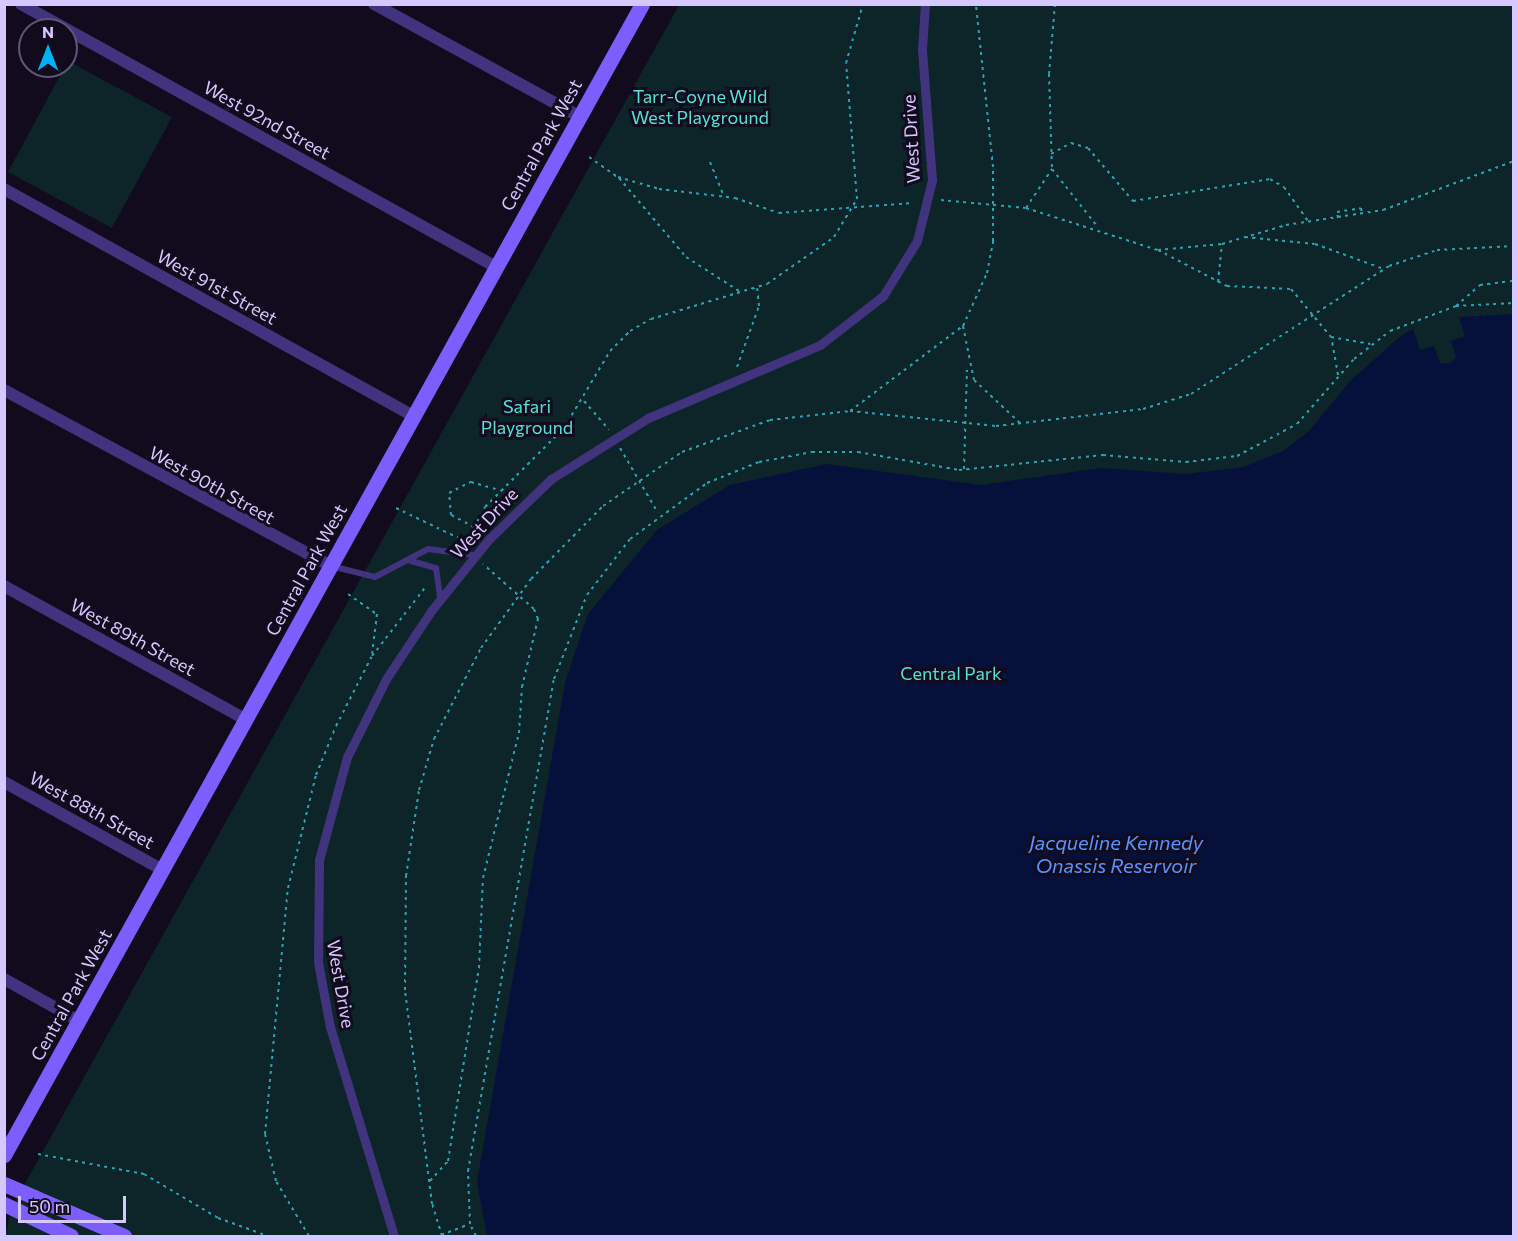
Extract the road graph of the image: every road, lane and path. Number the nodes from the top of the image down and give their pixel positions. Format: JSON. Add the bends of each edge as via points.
{"nodes":[{"id":1,"x":21,"y":4,"type":"edge"},
{"id":2,"x":374,"y":4,"type":"edge"},
{"id":3,"x":642,"y":4,"type":"edge"},
{"id":4,"x":862,"y":4,"type":"edge"},
{"id":5,"x":925,"y":4,"type":"edge"},
{"id":6,"x":976,"y":4,"type":"edge"},
{"id":7,"x":1055,"y":4,"type":"edge"},
{"id":8,"x":579,"y":117,"type":"junction"},
{"id":9,"x":1051,"y":154,"type":"junction"},
{"id":10,"x":589,"y":157,"type":"dead end"},
{"id":11,"x":1514,"y":161,"type":"edge"},
{"id":12,"x":710,"y":162,"type":"dead end"},
{"id":13,"x":1052,"y":169,"type":"junction"},
{"id":14,"x":618,"y":177,"type":"junction"},
{"id":15,"x":4,"y":189,"type":"edge"},
{"id":16,"x":724,"y":197,"type":"junction"},
{"id":17,"x":941,"y":201,"type":"dead end"},
{"id":18,"x":919,"y":202,"type":"dead end"},
{"id":19,"x":993,"y":203,"type":"junction"},
{"id":20,"x":856,"y":206,"type":"junction"},
{"id":21,"x":1026,"y":208,"type":"junction"},
{"id":22,"x":1308,"y":222,"type":"junction"},
{"id":23,"x":1099,"y":228,"type":"junction"},
{"id":24,"x":1242,"y":237,"type":"junction"},
{"id":25,"x":1222,"y":244,"type":"junction"},
{"id":26,"x":1514,"y":246,"type":"edge"},
{"id":27,"x":1158,"y":250,"type":"junction"},
{"id":28,"x":496,"y":267,"type":"junction"},
{"id":29,"x":1384,"y":269,"type":"junction"},
{"id":30,"x":1514,"y":281,"type":"edge"},
{"id":31,"x":1218,"y":282,"type":"junction"},
{"id":32,"x":757,"y":288,"type":"junction"},
{"id":33,"x":742,"y":293,"type":"junction"},
{"id":34,"x":1514,"y":303,"type":"edge"},
{"id":35,"x":1456,"y":306,"type":"junction"},
{"id":36,"x":963,"y":326,"type":"junction"},
{"id":37,"x":1331,"y":337,"type":"junction"},
{"id":38,"x":1371,"y":344,"type":"junction"},
{"id":39,"x":967,"y":370,"type":"junction"},
{"id":40,"x":1338,"y":375,"type":"junction"},
{"id":41,"x":739,"y":379,"type":"junction"},
{"id":42,"x":4,"y":390,"type":"edge"},
{"id":43,"x":584,"y":401,"type":"junction"},
{"id":44,"x":849,"y":411,"type":"junction"},
{"id":45,"x":412,"y":416,"type":"junction"},
{"id":46,"x":966,"y":424,"type":"junction"},
{"id":47,"x":1020,"y":424,"type":"junction"},
{"id":48,"x":609,"y":430,"type":"dead end"},
{"id":49,"x":552,"y":432,"type":"dead end"},
{"id":50,"x":557,"y":436,"type":"junction"},
{"id":51,"x":619,"y":446,"type":"dead end"},
{"id":52,"x":964,"y":470,"type":"junction"},
{"id":53,"x":639,"y":482,"type":"junction"},
{"id":54,"x":499,"y":490,"type":"junction"},
{"id":55,"x":396,"y":508,"type":"dead end"},
{"id":56,"x":658,"y":513,"type":"junction"},
{"id":57,"x":474,"y":527,"type":"junction"},
{"id":58,"x":474,"y":555,"type":"junction"},
{"id":59,"x":411,"y":561,"type":"junction"},
{"id":60,"x":483,"y":564,"type":"dead end"},
{"id":61,"x":331,"y":566,"type":"junction"},
{"id":62,"x":4,"y":586,"type":"edge"},
{"id":63,"x":348,"y":594,"type":"dead end"},
{"id":64,"x":517,"y":595,"type":"junction"},
{"id":65,"x":440,"y":598,"type":"junction"},
{"id":66,"x":372,"y":656,"type":"dead end"},
{"id":67,"x":245,"y":719,"type":"junction"},
{"id":68,"x":4,"y":782,"type":"edge"},
{"id":69,"x":163,"y":870,"type":"junction"},
{"id":70,"x":4,"y":979,"type":"edge"},
{"id":71,"x":79,"y":1021,"type":"junction"},
{"id":72,"x":38,"y":1154,"type":"dead end"},
{"id":73,"x":4,"y":1155,"type":"edge"},
{"id":74,"x":429,"y":1182,"type":"junction"},
{"id":75,"x":4,"y":1184,"type":"edge"},
{"id":76,"x":4,"y":1204,"type":"edge"},
{"id":77,"x":470,"y":1224,"type":"junction"},
{"id":78,"x":441,"y":1235,"type":"edge"},
{"id":79,"x":71,"y":1236,"type":"edge"},
{"id":80,"x":124,"y":1236,"type":"edge"},
{"id":81,"x":268,"y":1236,"type":"edge"},
{"id":82,"x":394,"y":1236,"type":"edge"},
{"id":83,"x":476,"y":1236,"type":"edge"}],
"edges":[{"from":1,"to":28,"type":"street","name":"West 92nd Street"},
{"from":2,"to":8,"type":"street"},
{"from":3,"to":8,"type":"main road","name":"Central Park West"},
{"from":4,"to":20,"type":"path","via":[[846,63]]},
{"from":5,"to":41,"type":"street","name":"West Drive","via":[[922,49],[932,180],[911,254],[883,296],[846,329]]},
{"from":6,"to":19,"type":"path"},
{"from":7,"to":9,"type":"path"},
{"from":8,"to":28,"type":"main road","name":"Central Park West"},
{"from":9,"to":13,"type":"path"},
{"from":9,"to":22,"type":"path","via":[[1071,144],[1088,148],[1133,201],[1270,179],[1284,187]]},
{"from":10,"to":14,"type":"path"},
{"from":11,"to":22,"type":"path","via":[[1474,172],[1419,199]]},
{"from":12,"to":16,"type":"path"},
{"from":13,"to":21,"type":"path"},
{"from":13,"to":23,"type":"path"},
{"from":14,"to":16,"type":"path","via":[[686,195]]},
{"from":14,"to":33,"type":"path","via":[[686,257]]},
{"from":15,"to":45,"type":"street","name":"West 91st Street"},
{"from":16,"to":20,"type":"path","via":[[779,213]]},
{"from":17,"to":19,"type":"path"},
{"from":18,"to":20,"type":"path"},
{"from":19,"to":21,"type":"path"},
{"from":19,"to":36,"type":"path","via":[[987,273]]},
{"from":20,"to":32,"type":"path","via":[[818,253]]},
{"from":21,"to":23,"type":"path"},
{"from":22,"to":24,"type":"path"},
{"from":23,"to":27,"type":"path"},
{"from":24,"to":25,"type":"path"},
{"from":24,"to":29,"type":"path","via":[[1315,244]]},
{"from":25,"to":27,"type":"path"},
{"from":25,"to":31,"type":"path"},
{"from":26,"to":29,"type":"path","via":[[1437,250]]},
{"from":27,"to":31,"type":"path"},
{"from":28,"to":45,"type":"main road","name":"Central Park West"},
{"from":29,"to":47,"type":"path","via":[[1322,306],[1302,327],[1191,394],[1143,409]]},
{"from":30,"to":35,"type":"path","via":[[1480,285]]},
{"from":31,"to":37,"type":"path","bridge":true,"via":[[1245,289],[1291,289]]},
{"from":32,"to":33,"type":"path"},
{"from":32,"to":41,"type":"path","via":[[759,306],[739,352]]},
{"from":33,"to":43,"type":"path","via":[[636,326],[610,351]]},
{"from":34,"to":35,"type":"path"},
{"from":35,"to":38,"type":"path","via":[[1419,316]]},
{"from":36,"to":39,"type":"path"},
{"from":36,"to":44,"type":"path"},
{"from":37,"to":38,"type":"path"},
{"from":37,"to":40,"type":"path"},
{"from":38,"to":40,"type":"path"},
{"from":39,"to":46,"type":"path"},
{"from":39,"to":47,"type":"path"},
{"from":40,"to":52,"type":"path","via":[[1297,424],[1238,456],[1186,462],[1103,455]]},
{"from":41,"to":58,"type":"street","name":"West Drive","via":[[648,417],[591,451],[545,485]]},
{"from":42,"to":61,"type":"street","name":"West 90th Street"},
{"from":43,"to":48,"type":"path"},
{"from":43,"to":50,"type":"path"},
{"from":44,"to":46,"type":"path"},
{"from":44,"to":53,"type":"path","via":[[742,426],[682,452]]},
{"from":45,"to":61,"type":"main road","name":"Central Park West"},
{"from":46,"to":47,"type":"path"},
{"from":46,"to":52,"type":"path"},
{"from":49,"to":50,"type":"path"},
{"from":50,"to":54,"type":"path"},
{"from":51,"to":53,"type":"path"},
{"from":52,"to":56,"type":"path","via":[[858,452],[812,452],[726,474]]},
{"from":53,"to":56,"type":"path"},
{"from":53,"to":64,"type":"path","via":[[603,506]]},
{"from":54,"to":57,"type":"path"},
{"from":54,"to":57,"type":"path","via":[[471,482],[449,493],[449,512]]},
{"from":55,"to":57,"type":"path","via":[[467,542]]},
{"from":56,"to":77,"type":"path","via":[[630,539],[587,595],[554,679],[468,1171]]},
{"from":58,"to":59,"type":"lane","name":"West 90th Street","via":[[434,549]]},
{"from":58,"to":65,"type":"street","name":"West Drive"},
{"from":59,"to":61,"type":"lane","name":"West 90th Street","via":[[375,577]]},
{"from":59,"to":65,"type":"lane","via":[[436,568]]},
{"from":60,"to":64,"type":"path"},
{"from":61,"to":67,"type":"main road","name":"Central Park West"},
{"from":62,"to":67,"type":"street","name":"West 89th Street"},
{"from":63,"to":66,"type":"path","via":[[376,614]]},
{"from":64,"to":74,"type":"path","via":[[538,619],[522,687],[519,733],[483,878],[479,968],[448,1161]]},
{"from":64,"to":74,"type":"path","via":[[446,711],[425,763],[413,818],[405,990]]},
{"from":65,"to":82,"type":"street","name":"West Drive","via":[[386,679],[347,757],[327,819],[316,899],[326,1008]]},
{"from":67,"to":69,"type":"main road","name":"Central Park West"},
{"from":68,"to":69,"type":"street","name":"West 88th Street"},
{"from":69,"to":71,"type":"main road","name":"Central Park West"},
{"from":70,"to":71,"type":"street"},
{"from":71,"to":73,"type":"main road","name":"Central Park West"},
{"from":72,"to":81,"type":"path","via":[[144,1174],[218,1218]]},
{"from":74,"to":78,"type":"path"},
{"from":75,"to":80,"type":"main road"},
{"from":76,"to":79,"type":"main road"},
{"from":77,"to":78,"type":"path"},
{"from":77,"to":83,"type":"path"}]}
